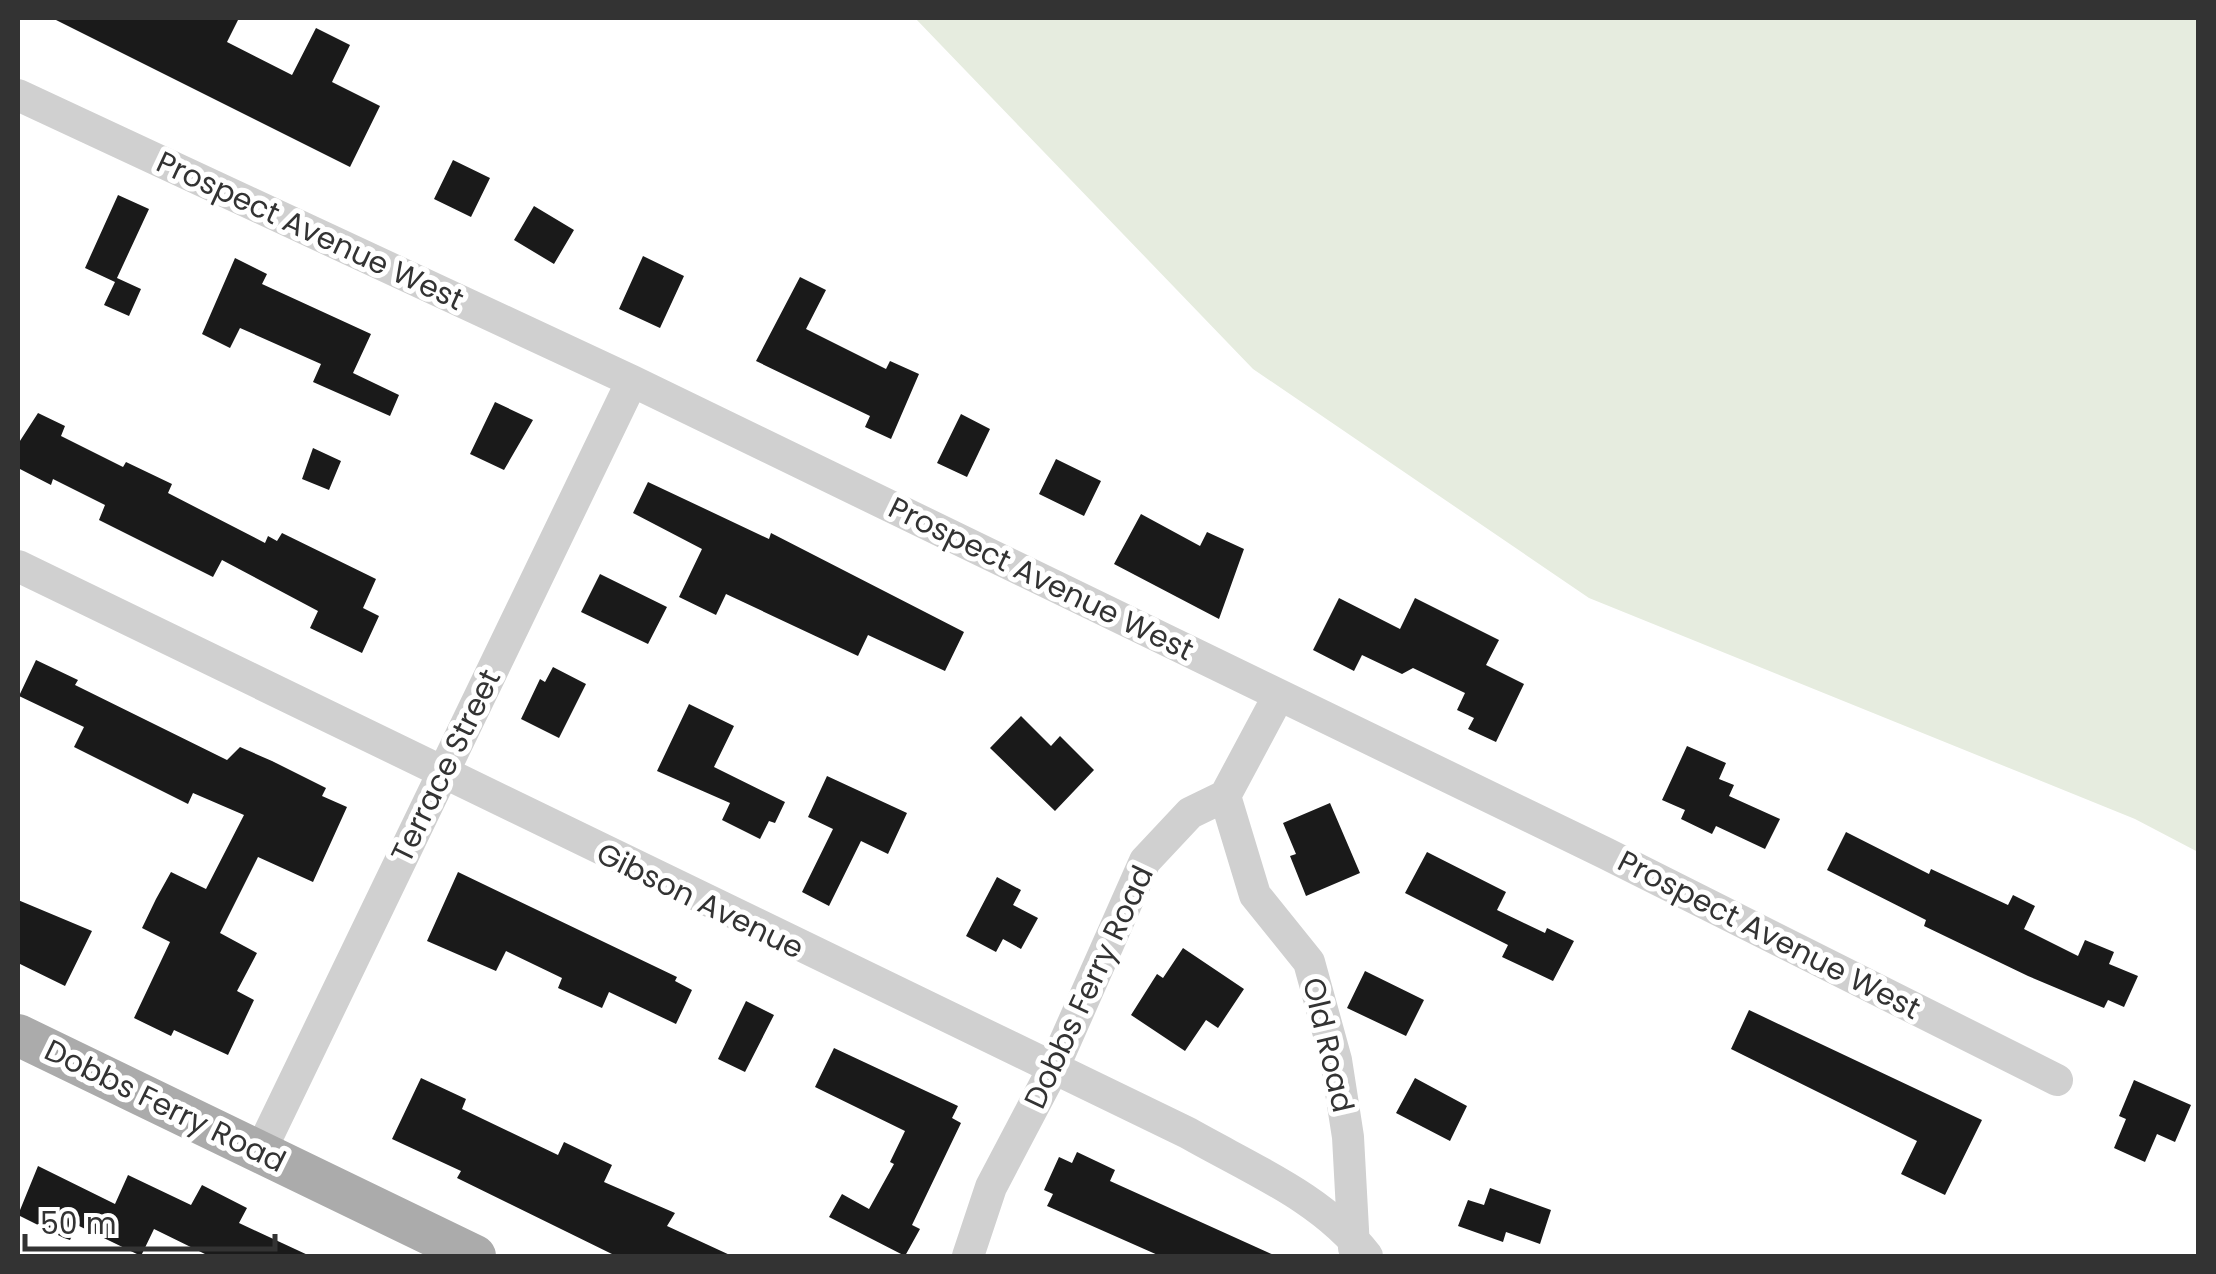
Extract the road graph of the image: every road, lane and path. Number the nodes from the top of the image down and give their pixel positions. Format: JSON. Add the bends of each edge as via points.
{"nodes":[{"id":1,"x":18,"y":95,"type":"edge"},
{"id":2,"x":632,"y":381,"type":"junction"},
{"id":3,"x":18,"y":566,"type":"edge"},
{"id":4,"x":1278,"y":694,"type":"junction"},
{"id":5,"x":441,"y":775,"type":"junction"},
{"id":6,"x":1225,"y":796,"type":"junction"},
{"id":7,"x":18,"y":1035,"type":"edge"},
{"id":8,"x":1052,"y":1071,"type":"junction"},
{"id":9,"x":2057,"y":1080,"type":"dead end"},
{"id":10,"x":260,"y":1152,"type":"junction"},
{"id":11,"x":1358,"y":1250,"type":"edge"},
{"id":12,"x":475,"y":1256,"type":"edge"},
{"id":13,"x":968,"y":1256,"type":"edge"}],
"edges":[{"from":1,"to":2,"type":"street","name":"Prospect Avenue West"},
{"from":2,"to":4,"type":"street","name":"Prospect Avenue West"},
{"from":2,"to":5,"type":"street","name":"Terrace Street"},
{"from":3,"to":5,"type":"street","name":"Gibson Avenue"},
{"from":4,"to":6,"type":"street"},
{"from":4,"to":9,"type":"street","name":"Prospect Avenue West"},
{"from":5,"to":8,"type":"street","name":"Gibson Avenue"},
{"from":5,"to":10,"type":"street","name":"Terrace Street"},
{"from":6,"to":8,"type":"street","name":"Dobbs Ferry Road","via":[[1190,814],[1145,861]]},
{"from":6,"to":11,"type":"street","name":"Old Road","via":[[1255,896],[1309,962],[1336,1060]]},
{"from":7,"to":10,"type":"main road","name":"Dobbs Ferry Road"},
{"from":8,"to":11,"type":"street","name":"Gibson Avenue","via":[[1312,1203]]},
{"from":8,"to":13,"type":"street","name":"Dobbs Ferry Road","via":[[991,1187]]},
{"from":10,"to":12,"type":"main road","name":"Dobbs Ferry Road"}]}
